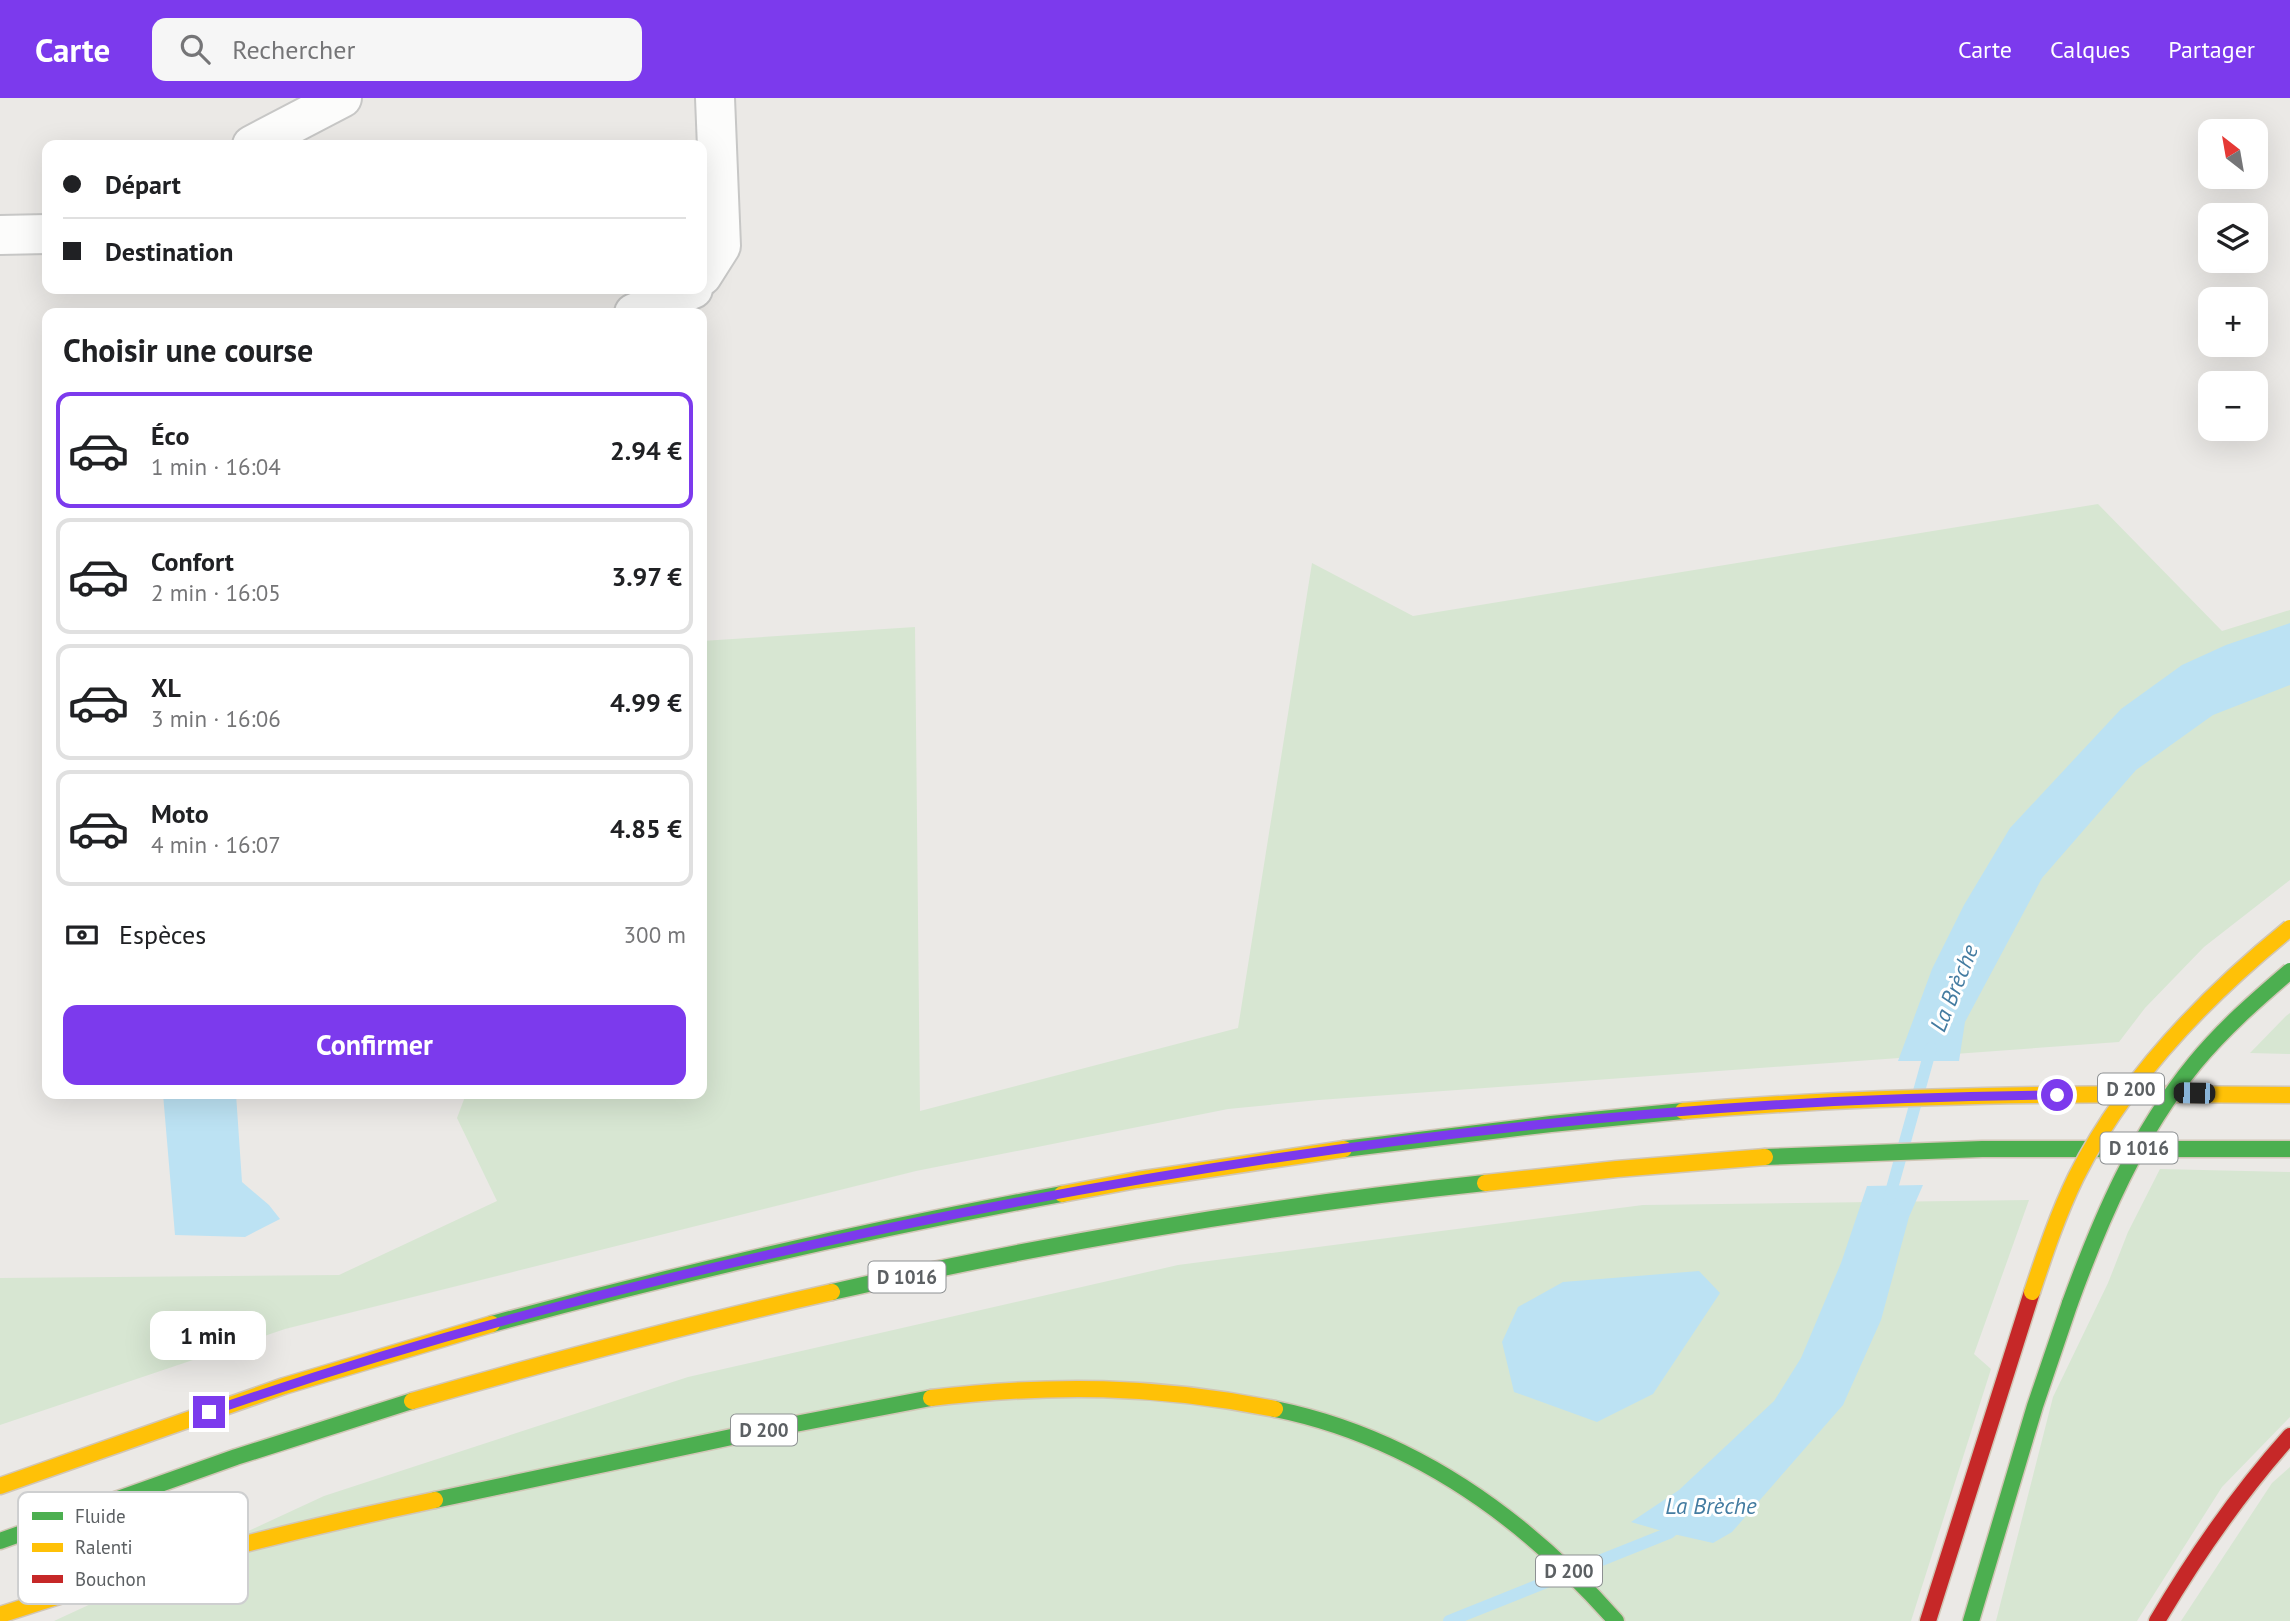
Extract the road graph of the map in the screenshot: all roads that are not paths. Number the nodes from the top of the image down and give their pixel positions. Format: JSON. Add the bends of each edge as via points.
{"nodes":[{"id":1,"x":342,"y":98,"type":"edge"},
{"id":2,"x":715,"y":98,"type":"edge"},
{"id":3,"x":262,"y":140,"type":"edge"},
{"id":4,"x":42,"y":234,"type":"edge"},
{"id":5,"x":0,"y":235,"type":"edge"},
{"id":6,"x":707,"y":268,"type":"edge"},
{"id":7,"x":682,"y":294,"type":"edge"},
{"id":8,"x":646,"y":308,"type":"edge"},
{"id":9,"x":2290,"y":928,"type":"edge"},
{"id":10,"x":2290,"y":971,"type":"edge"},
{"id":11,"x":2290,"y":1094,"type":"edge"},
{"id":12,"x":2290,"y":1149,"type":"edge"},
{"id":13,"x":2290,"y":1436,"type":"edge"},
{"id":14,"x":0,"y":1486,"type":"edge"},
{"id":15,"x":139,"y":1492,"type":"edge"},
{"id":16,"x":18,"y":1535,"type":"edge"},
{"id":17,"x":0,"y":1541,"type":"edge"},
{"id":18,"x":248,"y":1542,"type":"edge"},
{"id":19,"x":32,"y":1604,"type":"edge"},
{"id":20,"x":0,"y":1615,"type":"edge"},
{"id":21,"x":1616,"y":1621,"type":"edge"},
{"id":22,"x":1928,"y":1621,"type":"edge"},
{"id":23,"x":1971,"y":1621,"type":"edge"},
{"id":24,"x":2157,"y":1621,"type":"edge"}],
"edges":[{"from":1,"to":3,"type":"street"},
{"from":2,"to":6,"type":"street","via":[[722,246]]},
{"from":4,"to":5,"type":"street"},
{"from":7,"to":8,"type":"street"},
{"from":9,"to":22,"type":"main road","number":"D 200","bridge":true,"via":[[2209,998],[2161,1049],[2085,1160],[2032,1292]]},
{"from":10,"to":23,"type":"main road","number":"D 200","bridge":true,"via":[[2195,1063],[2154,1119],[2108,1204],[2035,1406]]},
{"from":11,"to":14,"type":"main road","number":"D 1016","via":[[1838,1100],[1596,1120],[1348,1147],[1028,1199],[662,1279],[452,1335],[230,1404]]},
{"from":12,"to":15,"type":"main road","number":"D 1016","via":[[1844,1153],[1627,1168],[1322,1204],[1082,1242],[846,1289],[619,1345],[383,1410]]},
{"from":13,"to":24,"type":"main road","via":[[2227,1516]]},
{"from":16,"to":17,"type":"main road","number":"D 1016"},
{"from":18,"to":21,"type":"main road","number":"D 200","via":[[765,1429],[928,1398],[995,1391],[1111,1389],[1196,1394],[1287,1411],[1357,1432],[1416,1458],[1518,1525],[1561,1562]]},
{"from":19,"to":20,"type":"main road","number":"D 200"}]}
